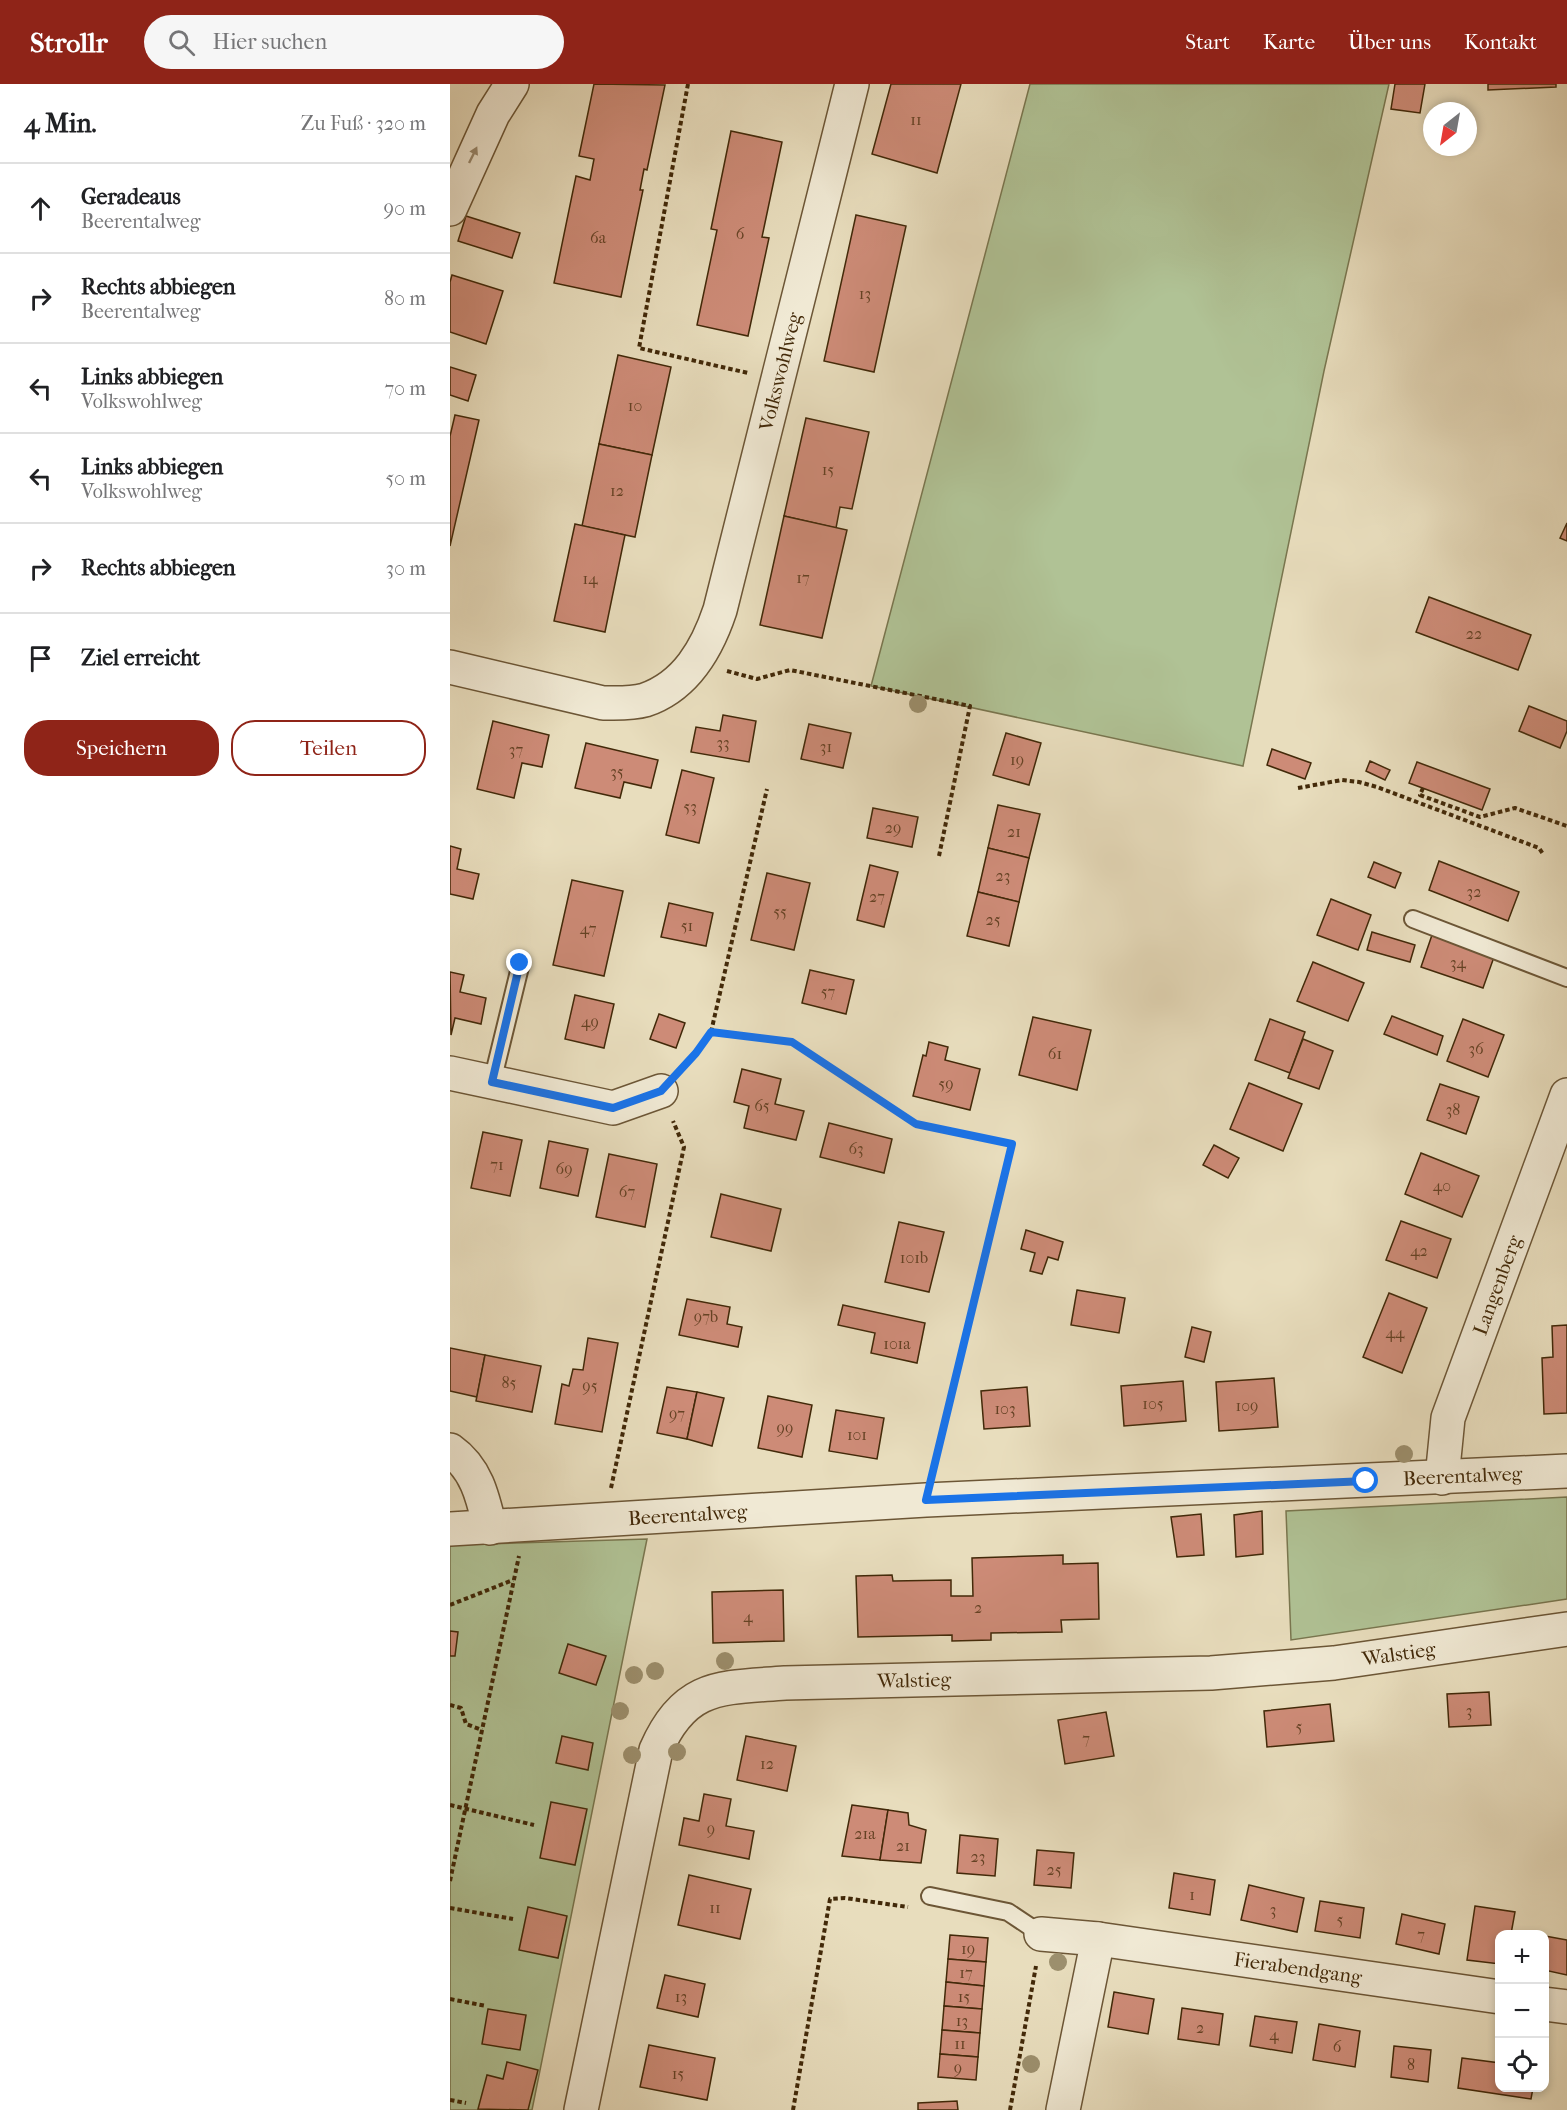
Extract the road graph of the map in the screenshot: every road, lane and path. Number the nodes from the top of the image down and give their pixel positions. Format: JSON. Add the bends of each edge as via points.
{"nodes":[{"id":1,"x":512,"y":84,"type":"edge"},
{"id":2,"x":688,"y":84,"type":"edge"},
{"id":3,"x":852,"y":84,"type":"edge"},
{"id":4,"x":450,"y":209,"type":"edge"},
{"id":5,"x":778,"y":380,"type":"junction"},
{"id":6,"x":700,"y":657,"type":"junction"},
{"id":7,"x":450,"y":667,"type":"edge"},
{"id":8,"x":1298,"y":788,"type":"dead end"},
{"id":9,"x":1423,"y":788,"type":"dead end"},
{"id":10,"x":767,"y":789,"type":"dead end"},
{"id":11,"x":1567,"y":826,"type":"edge"},
{"id":12,"x":1543,"y":854,"type":"dead end"},
{"id":13,"x":939,"y":856,"type":"dead end"},
{"id":14,"x":1413,"y":919,"type":"dead end"},
{"id":15,"x":520,"y":963,"type":"dead end"},
{"id":16,"x":1567,"y":978,"type":"edge"},
{"id":17,"x":711,"y":1032,"type":"junction"},
{"id":18,"x":450,"y":1073,"type":"edge"},
{"id":19,"x":492,"y":1082,"type":"junction"},
{"id":20,"x":661,"y":1091,"type":"junction"},
{"id":21,"x":1567,"y":1095,"type":"edge"},
{"id":22,"x":619,"y":1448,"type":"dead end"},
{"id":23,"x":450,"y":1450,"type":"edge"},
{"id":24,"x":1567,"y":1471,"type":"edge"},
{"id":25,"x":1442,"y":1478,"type":"junction"},
{"id":26,"x":926,"y":1500,"type":"junction"},
{"id":27,"x":490,"y":1528,"type":"junction"},
{"id":28,"x":450,"y":1529,"type":"edge"},
{"id":29,"x":520,"y":1550,"type":"dead end"},
{"id":30,"x":513,"y":1580,"type":"junction"},
{"id":31,"x":450,"y":1605,"type":"edge"},
{"id":32,"x":1567,"y":1629,"type":"edge"},
{"id":33,"x":450,"y":1705,"type":"edge"},
{"id":34,"x":482,"y":1730,"type":"junction"},
{"id":35,"x":450,"y":1804,"type":"edge"},
{"id":36,"x":465,"y":1808,"type":"junction"},
{"id":37,"x":534,"y":1825,"type":"dead end"},
{"id":38,"x":450,"y":1881,"type":"edge"},
{"id":39,"x":930,"y":1896,"type":"dead end"},
{"id":40,"x":830,"y":1899,"type":"dead end"},
{"id":41,"x":450,"y":1908,"type":"edge"},
{"id":42,"x":513,"y":1919,"type":"dead end"},
{"id":43,"x":1041,"y":1934,"type":"junction"},
{"id":44,"x":1098,"y":1939,"type":"junction"},
{"id":45,"x":1495,"y":1996,"type":"edge"},
{"id":46,"x":450,"y":1999,"type":"edge"},
{"id":47,"x":1549,"y":2005,"type":"edge"},
{"id":48,"x":486,"y":2006,"type":"dead end"},
{"id":49,"x":1567,"y":2007,"type":"edge"},
{"id":50,"x":450,"y":2100,"type":"edge"},
{"id":51,"x":466,"y":2103,"type":"dead end"},
{"id":52,"x":581,"y":2110,"type":"edge"},
{"id":53,"x":793,"y":2110,"type":"edge"},
{"id":54,"x":1010,"y":2110,"type":"edge"},
{"id":55,"x":1063,"y":2110,"type":"edge"}],
"edges":[{"from":4,"to":1,"type":"street","one_way":true,"via":[[493,114]]},
{"from":2,"to":5,"type":"path","via":[[639,348]]},
{"from":3,"to":5,"type":"street","name":"Volkswohlweg"},
{"from":5,"to":6,"type":"street","name":"Volkswohlweg","via":[[720,610]]},
{"from":6,"to":7,"type":"street","name":"Volkswohlweg","via":[[672,684],[645,700],[624,703],[603,703]]},
{"from":6,"to":13,"type":"path","via":[[722,669],[757,679],[790,670],[970,706]]},
{"from":8,"to":12,"type":"path","via":[[1342,780],[1368,785],[1539,848]]},
{"from":9,"to":11,"type":"path","via":[[1420,795],[1480,817],[1515,808]]},
{"from":10,"to":17,"type":"path"},
{"from":14,"to":16,"type":"lane"},
{"from":15,"to":19,"type":"lane"},
{"from":17,"to":20,"type":"path"},
{"from":17,"to":26,"type":"path","via":[[792,1042],[916,1124],[1012,1144]]},
{"from":18,"to":19,"type":"street"},
{"from":19,"to":20,"type":"street","via":[[613,1108]]},
{"from":20,"to":22,"type":"path","via":[[684,1147]]},
{"from":21,"to":25,"type":"street","name":"Langenberg","via":[[1448,1418]]},
{"from":23,"to":27,"type":"street","via":[[467,1465],[478,1484]]},
{"from":24,"to":25,"type":"street","name":"Beerentalweg"},
{"from":25,"to":26,"type":"street","name":"Beerentalweg"},
{"from":26,"to":27,"type":"street","name":"Beerentalweg"},
{"from":27,"to":28,"type":"street","name":"Beerentalweg"},
{"from":29,"to":30,"type":"path"},
{"from":30,"to":31,"type":"path"},
{"from":30,"to":34,"type":"path"},
{"from":32,"to":52,"type":"street","name":"Walstieg","via":[[1334,1663],[1211,1673],[785,1683],[705,1693],[675,1716],[656,1750]]},
{"from":33,"to":34,"type":"path","via":[[460,1708],[466,1724]]},
{"from":34,"to":36,"type":"path"},
{"from":35,"to":36,"type":"path"},
{"from":36,"to":37,"type":"path"},
{"from":36,"to":38,"type":"path"},
{"from":39,"to":43,"type":"lane","via":[[1008,1912]]},
{"from":40,"to":53,"type":"path"},
{"from":41,"to":42,"type":"path"},
{"from":43,"to":44,"type":"street","name":"Fierabendgang"},
{"from":43,"to":54,"type":"path"},
{"from":44,"to":45,"type":"street","name":"Fierabendgang"},
{"from":44,"to":55,"type":"street"},
{"from":46,"to":48,"type":"path"},
{"from":47,"to":49,"type":"street"},
{"from":50,"to":51,"type":"path"}]}
